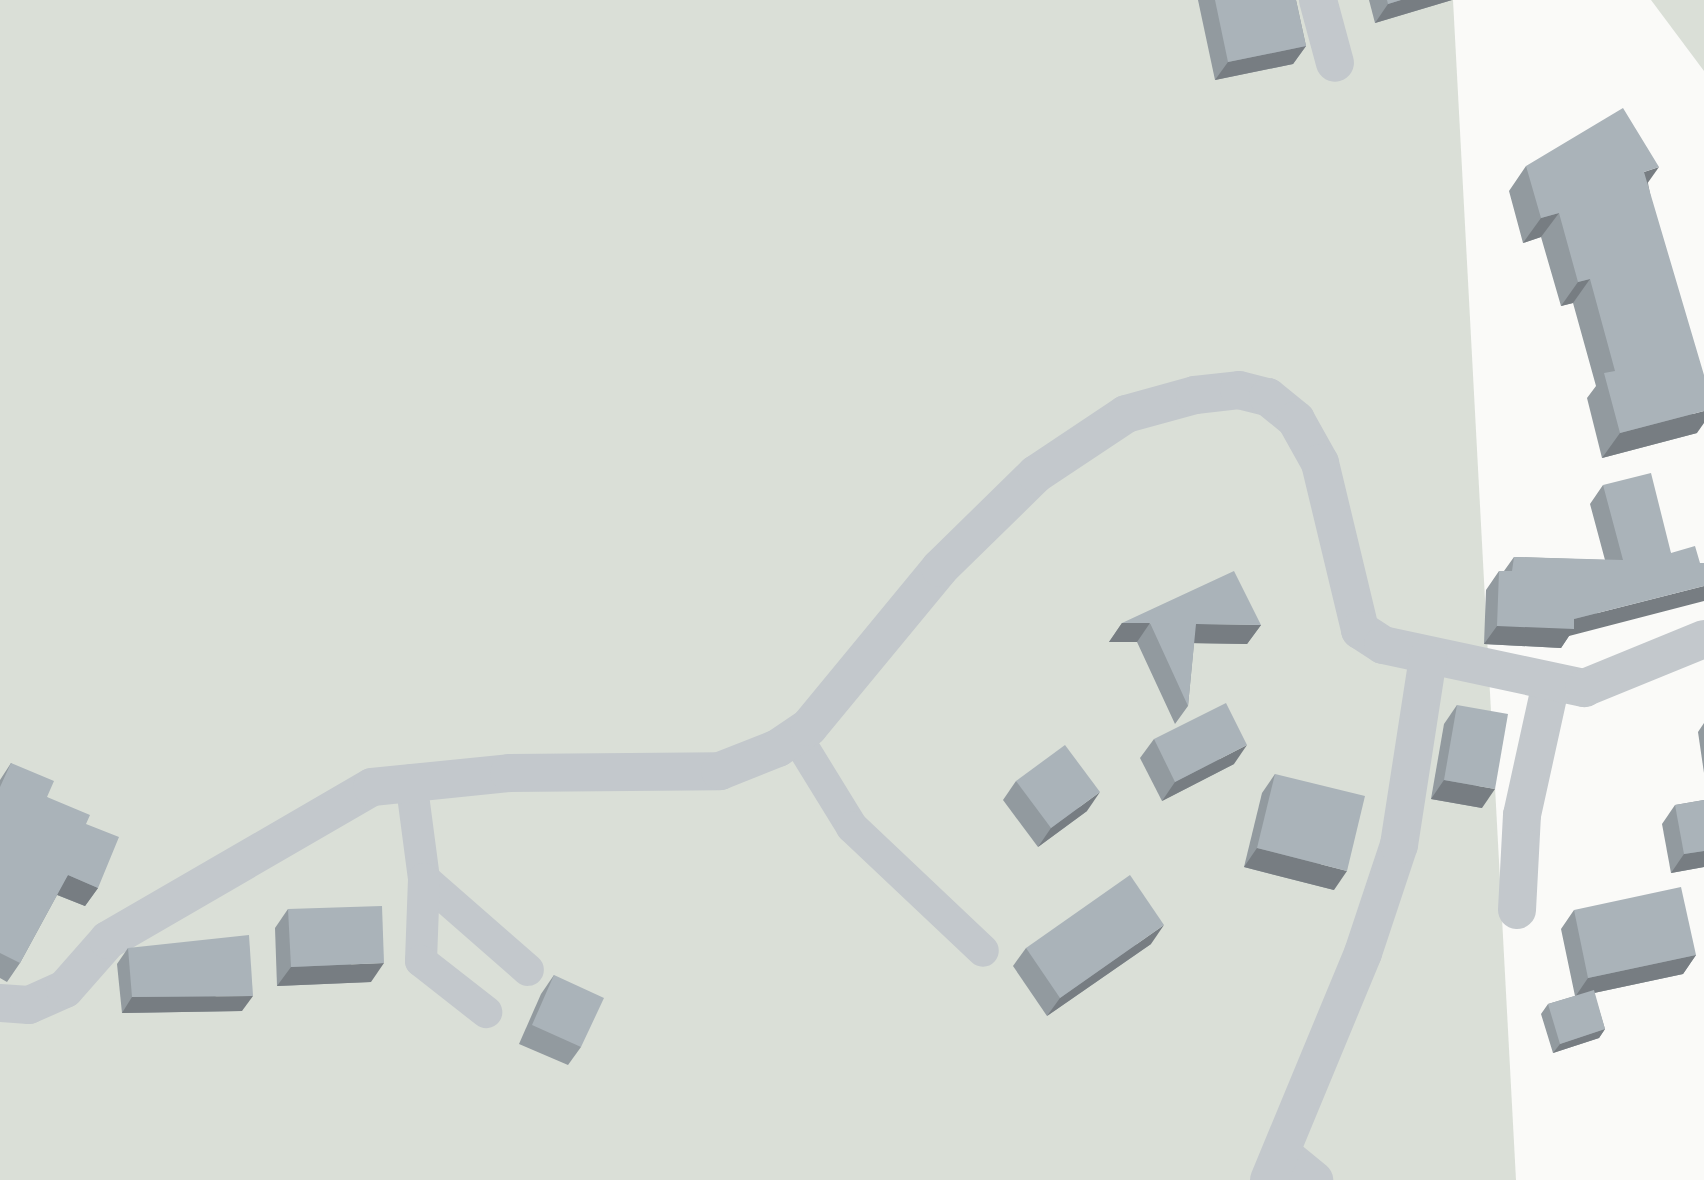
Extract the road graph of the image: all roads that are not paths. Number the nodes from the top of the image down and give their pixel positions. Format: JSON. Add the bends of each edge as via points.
{"nodes":[{"id":1,"x":1318,"y":0,"type":"edge"},
{"id":2,"x":1335,"y":63,"type":"dead end"},
{"id":3,"x":1704,"y":639,"type":"edge"},
{"id":4,"x":1428,"y":657,"type":"junction"},
{"id":5,"x":1552,"y":683,"type":"junction"},
{"id":6,"x":796,"y":736,"type":"junction"},
{"id":7,"x":411,"y":780,"type":"junction"},
{"id":8,"x":424,"y":879,"type":"junction"},
{"id":9,"x":1517,"y":910,"type":"dead end"},
{"id":10,"x":984,"y":951,"type":"dead end"},
{"id":11,"x":528,"y":970,"type":"dead end"},
{"id":12,"x":0,"y":1003,"type":"edge"},
{"id":13,"x":486,"y":1012,"type":"dead end"},
{"id":14,"x":1275,"y":1167,"type":"edge"},
{"id":15,"x":1314,"y":1180,"type":"edge"}],
"edges":[{"from":1,"to":2,"type":"street"},
{"from":3,"to":5,"type":"street","via":[[1584,688]]},
{"from":4,"to":5,"type":"street","via":[[1518,670]]},
{"from":4,"to":6,"type":"street","via":[[1383,645],[1360,630],[1320,463],[1296,420],[1268,397],[1239,390],[1195,395],[1126,414],[1036,474],[940,568]]},
{"from":4,"to":14,"type":"street","via":[[1399,845],[1363,953]]},
{"from":5,"to":9,"type":"street","via":[[1522,815]]},
{"from":6,"to":7,"type":"street","via":[[720,771]]},
{"from":6,"to":10,"type":"lane","via":[[852,827]]},
{"from":7,"to":8,"type":"lane"},
{"from":7,"to":12,"type":"street","via":[[372,788],[143,918],[107,940],[65,989],[29,1005]]},
{"from":8,"to":11,"type":"lane"},
{"from":8,"to":13,"type":"lane","via":[[421,961]]},
{"from":14,"to":15,"type":"street"}]}
